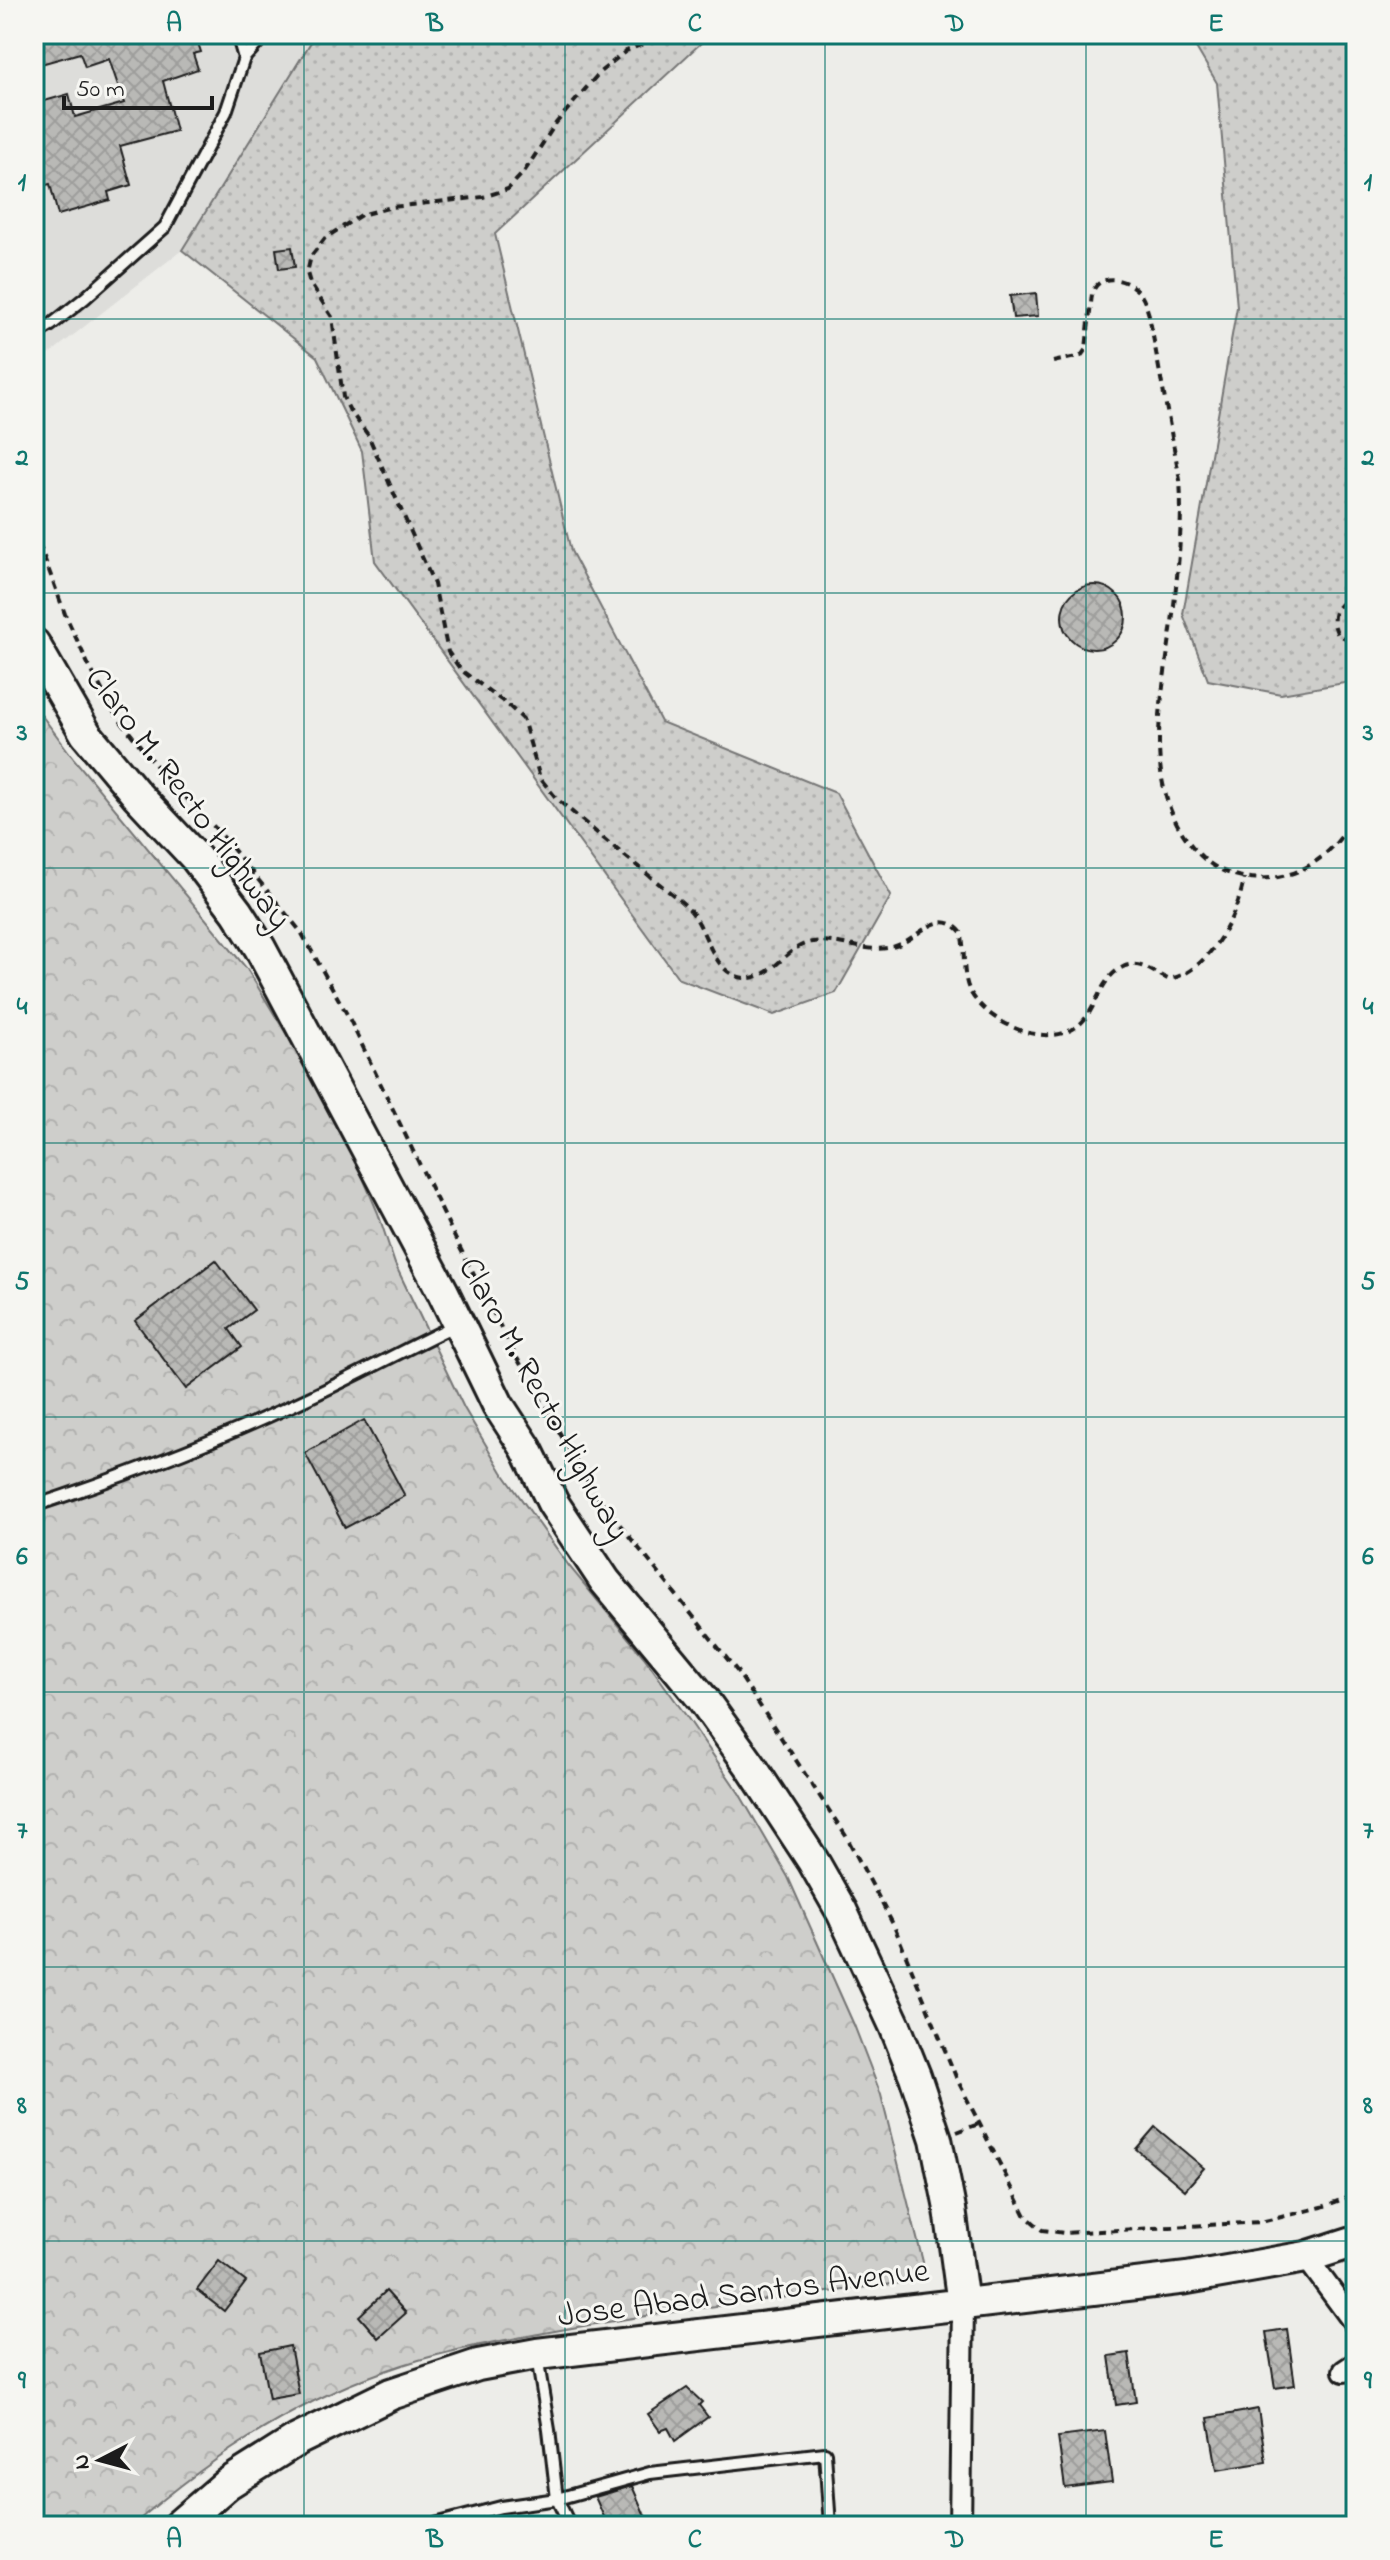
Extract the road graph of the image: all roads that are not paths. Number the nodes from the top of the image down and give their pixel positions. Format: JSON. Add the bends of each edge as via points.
{"nodes":[{"id":1,"x":237,"y":34,"type":"edge"},
{"id":2,"x":266,"y":34,"type":"edge"},
{"id":3,"x":244,"y":58,"type":"junction"},
{"id":4,"x":34,"y":335,"type":"edge"},
{"id":5,"x":34,"y":644,"type":"edge"},
{"id":6,"x":458,"y":1324,"type":"junction"},
{"id":7,"x":34,"y":1506,"type":"edge"},
{"id":8,"x":1356,"y":2241,"type":"edge"},
{"id":9,"x":1306,"y":2257,"type":"junction"},
{"id":10,"x":963,"y":2304,"type":"junction"},
{"id":11,"x":1356,"y":2325,"type":"edge"},
{"id":12,"x":537,"y":2354,"type":"junction"},
{"id":13,"x":557,"y":2499,"type":"junction"},
{"id":14,"x":178,"y":2526,"type":"edge"},
{"id":15,"x":427,"y":2526,"type":"edge"},
{"id":16,"x":570,"y":2526,"type":"edge"},
{"id":17,"x":830,"y":2526,"type":"edge"},
{"id":18,"x":960,"y":2526,"type":"edge"}],
"edges":[{"from":1,"to":3,"type":"lane"},
{"from":2,"to":3,"type":"lane"},
{"from":3,"to":4,"type":"lane","via":[[226,112],[165,227]]},
{"from":5,"to":6,"type":"main road","name":"Claro M. Recto Highway","via":[[86,734],[206,870],[260,948]]},
{"from":6,"to":7,"type":"lane","via":[[292,1406],[173,1457]]},
{"from":6,"to":10,"type":"main road","name":"Claro M. Recto Highway","via":[[553,1503],[605,1581],[750,1765],[842,1912],[895,2026],[936,2139]]},
{"from":8,"to":9,"type":"main road","name":"Jose Abad Santos Avenue"},
{"from":9,"to":10,"type":"main road","name":"Jose Abad Santos Avenue","via":[[1187,2278]]},
{"from":9,"to":11,"type":"street"},
{"from":10,"to":12,"type":"main road","name":"Jose Abad Santos Avenue"},
{"from":10,"to":18,"type":"street"},
{"from":12,"to":13,"type":"lane"},
{"from":12,"to":14,"type":"main road","name":"Jose Abad Santos Avenue","via":[[478,2365],[391,2394],[227,2484]]},
{"from":13,"to":15,"type":"lane"},
{"from":13,"to":16,"type":"lane"},
{"from":13,"to":17,"type":"lane","via":[[650,2473],[825,2453]]}]}
